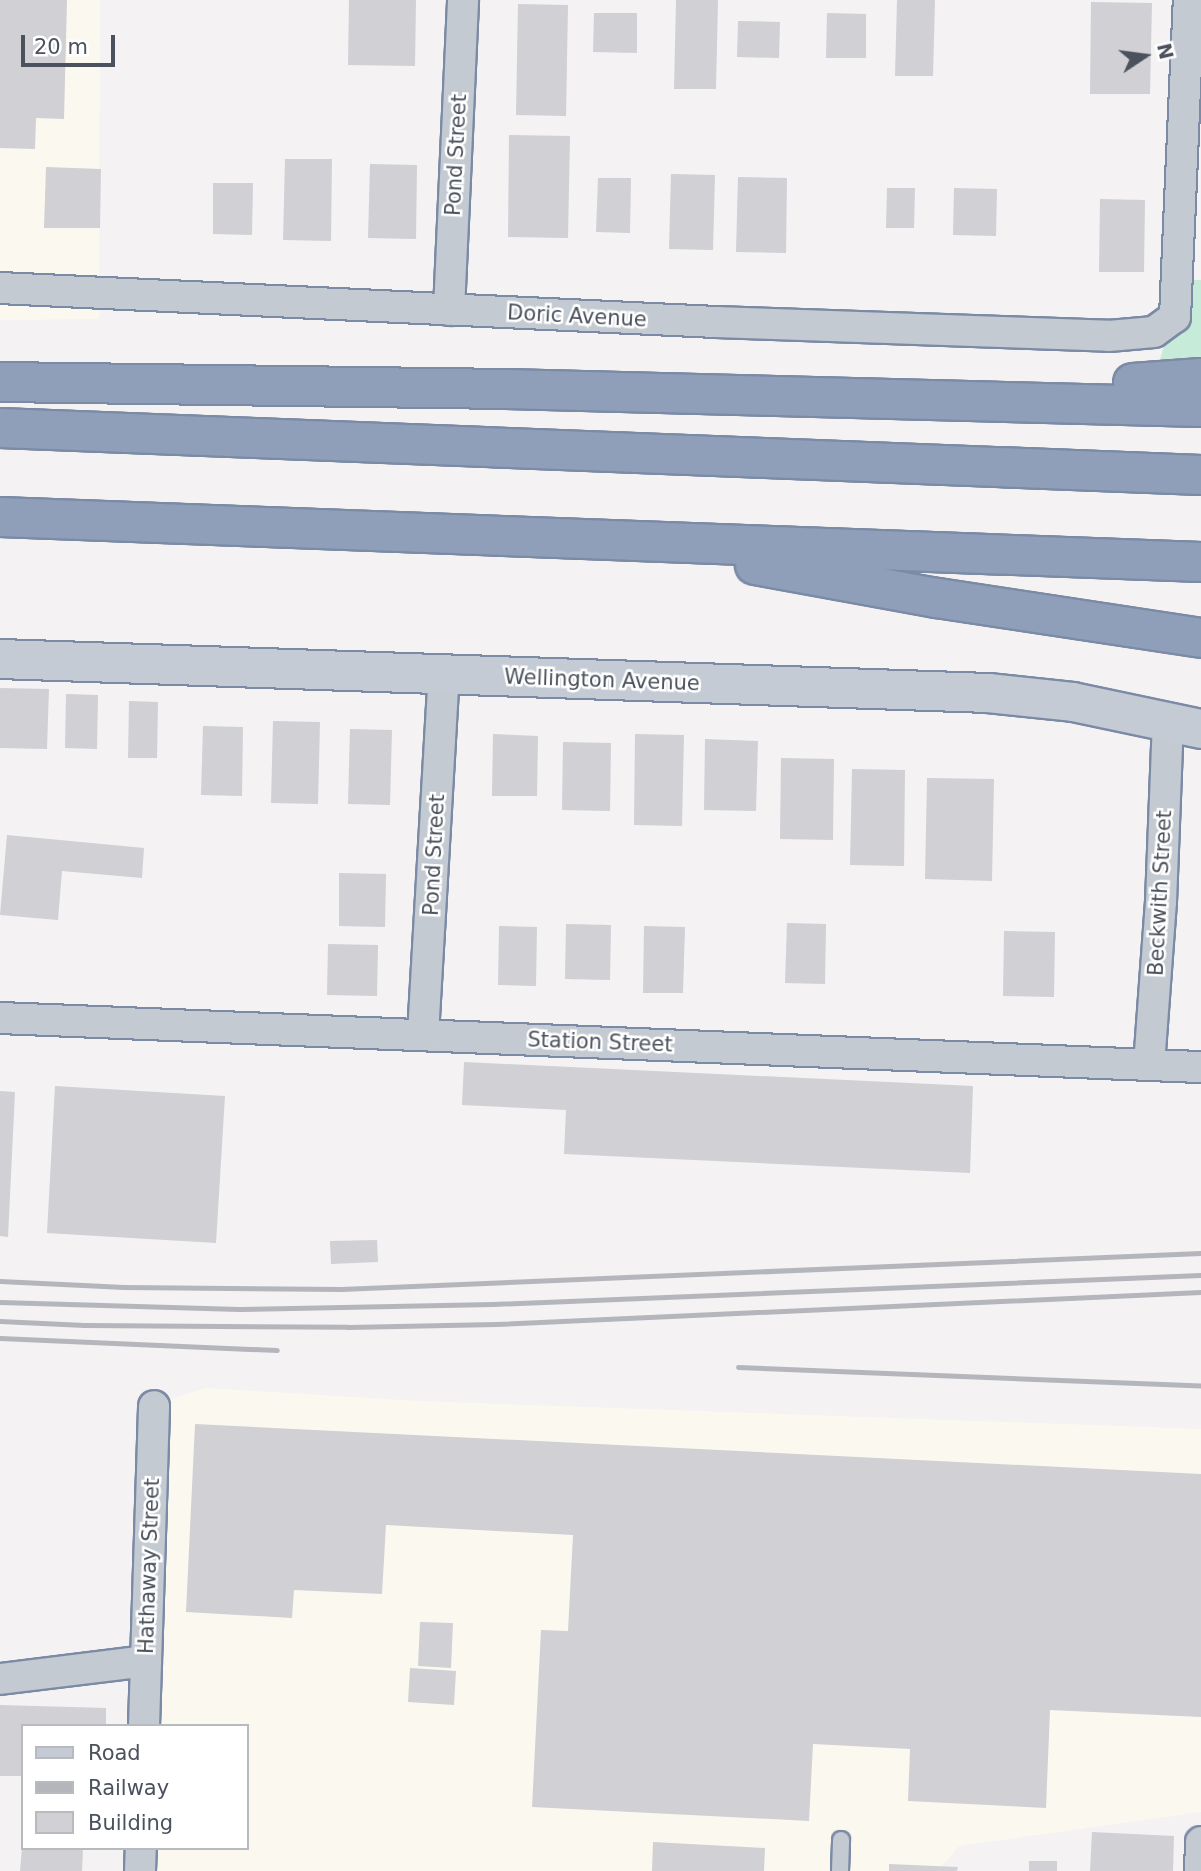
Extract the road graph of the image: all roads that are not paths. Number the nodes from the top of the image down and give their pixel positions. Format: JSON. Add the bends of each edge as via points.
{"nodes":[{"id":1,"x":463,"y":0,"type":"edge"},
{"id":2,"x":1189,"y":0,"type":"edge"},
{"id":3,"x":0,"y":288,"type":"edge"},
{"id":4,"x":449,"y":310,"type":"junction"},
{"id":5,"x":1201,"y":378,"type":"edge"},
{"id":6,"x":0,"y":382,"type":"edge"},
{"id":7,"x":506,"y":388,"type":"junction"},
{"id":8,"x":1201,"y":407,"type":"edge"},
{"id":9,"x":0,"y":428,"type":"edge"},
{"id":10,"x":1201,"y":475,"type":"edge"},
{"id":11,"x":0,"y":517,"type":"edge"},
{"id":12,"x":618,"y":541,"type":"junction"},
{"id":13,"x":1201,"y":562,"type":"edge"},
{"id":14,"x":1201,"y":638,"type":"edge"},
{"id":15,"x":0,"y":659,"type":"edge"},
{"id":16,"x":444,"y":675,"type":"junction"},
{"id":17,"x":1185,"y":725,"type":"edge"},
{"id":18,"x":0,"y":1018,"type":"edge"},
{"id":19,"x":423,"y":1035,"type":"junction"},
{"id":20,"x":1149,"y":1065,"type":"junction"},
{"id":21,"x":1201,"y":1067,"type":"edge"},
{"id":22,"x":154,"y":1406,"type":"dead end"},
{"id":23,"x":146,"y":1661,"type":"junction"},
{"id":24,"x":0,"y":1679,"type":"edge"},
{"id":25,"x":144,"y":1724,"type":"edge"},
{"id":26,"x":841,"y":1840,"type":"dead end"},
{"id":27,"x":1201,"y":1842,"type":"edge"},
{"id":28,"x":141,"y":1850,"type":"edge"},
{"id":29,"x":141,"y":1871,"type":"edge"},
{"id":30,"x":840,"y":1871,"type":"edge"},
{"id":31,"x":1200,"y":1871,"type":"edge"}],
"edges":[{"from":1,"to":4,"type":"street","name":"Pond Street"},
{"from":2,"to":4,"type":"street","name":"Doric Avenue","via":[[1175,317],[1154,332],[1109,336]]},
{"from":3,"to":4,"type":"street","name":"Doric Avenue"},
{"from":5,"to":7,"type":"highway","via":[[1140,383]]},
{"from":6,"to":7,"type":"highway"},
{"from":7,"to":8,"type":"highway"},
{"from":9,"to":10,"type":"highway"},
{"from":11,"to":12,"type":"highway"},
{"from":12,"to":13,"type":"highway"},
{"from":12,"to":14,"type":"highway","via":[[937,598]]},
{"from":15,"to":16,"type":"street","name":"Wellington Avenue"},
{"from":16,"to":17,"type":"street","name":"Wellington Avenue","via":[[988,694],[1073,702]]},
{"from":16,"to":19,"type":"street","name":"Pond Street"},
{"from":17,"to":20,"type":"street","name":"Beckwith Street","via":[[1161,902]]},
{"from":18,"to":19,"type":"street","name":"Station Street"},
{"from":19,"to":20,"type":"street","name":"Station Street"},
{"from":20,"to":21,"type":"street","name":"Station Street"},
{"from":22,"to":23,"type":"street","name":"Hathaway Street"},
{"from":23,"to":24,"type":"street"},
{"from":23,"to":25,"type":"street","name":"Hathaway Street"},
{"from":26,"to":30,"type":"lane"},
{"from":27,"to":31,"type":"street"},
{"from":28,"to":29,"type":"street"}]}
